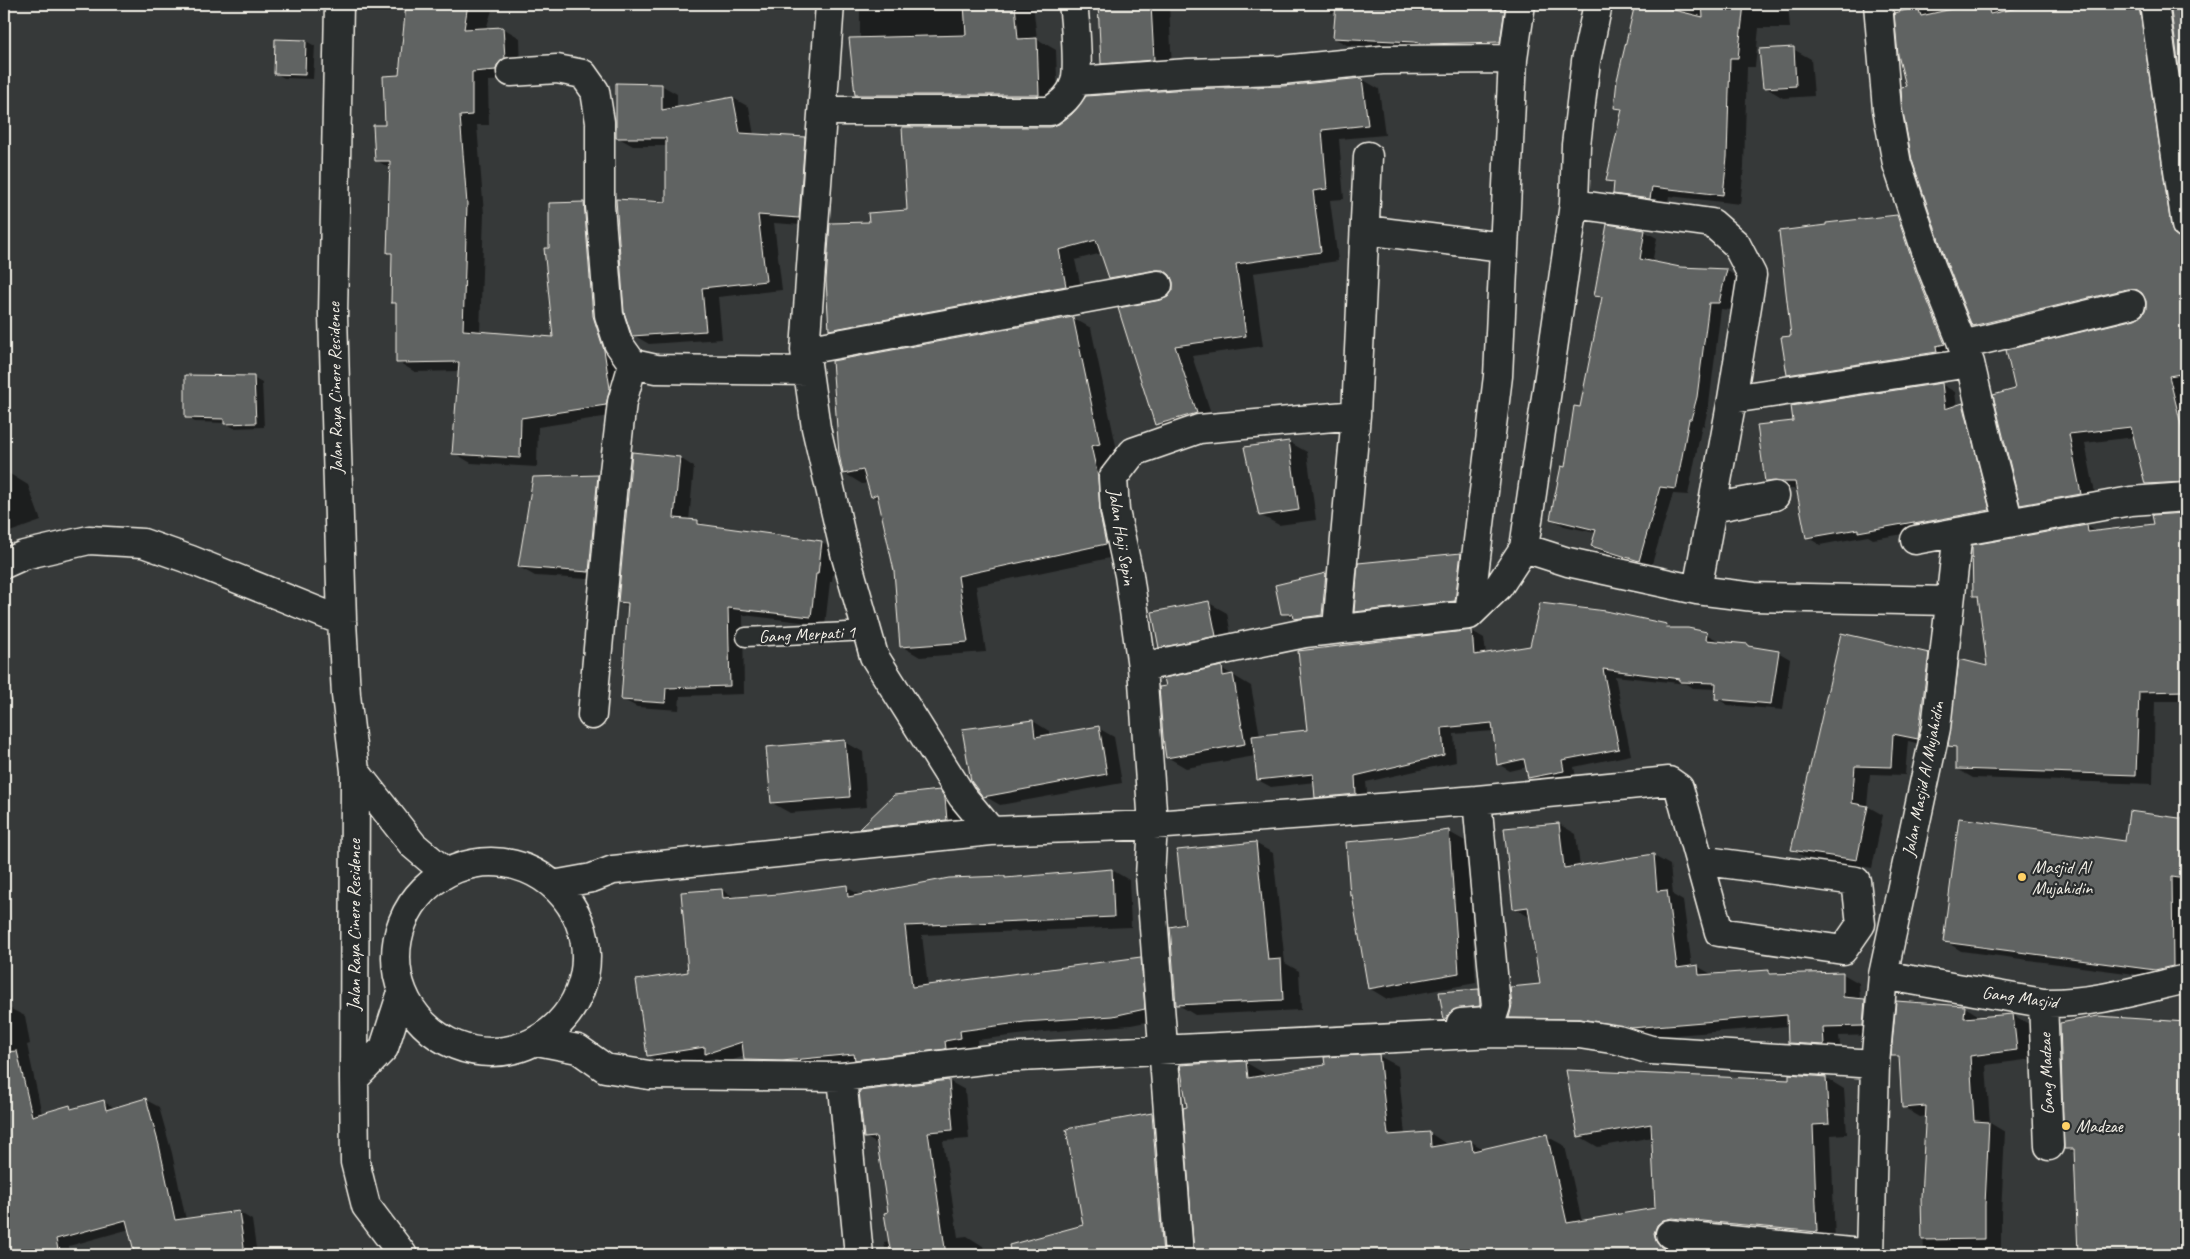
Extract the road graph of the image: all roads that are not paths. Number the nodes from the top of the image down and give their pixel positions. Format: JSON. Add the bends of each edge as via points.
{"nodes":[{"id":1,"x":339,"y":4,"type":"edge"},
{"id":2,"x":830,"y":4,"type":"edge"},
{"id":3,"x":1073,"y":4,"type":"edge"},
{"id":4,"x":1521,"y":4,"type":"edge"},
{"id":5,"x":1598,"y":4,"type":"edge"},
{"id":6,"x":1878,"y":4,"type":"edge"},
{"id":7,"x":2154,"y":4,"type":"edge"},
{"id":8,"x":1514,"y":59,"type":"junction"},
{"id":9,"x":511,"y":72,"type":"dead end"},
{"id":10,"x":1076,"y":81,"type":"junction"},
{"id":11,"x":823,"y":111,"type":"junction"},
{"id":12,"x":1368,"y":156,"type":"dead end"},
{"id":13,"x":1574,"y":204,"type":"junction"},
{"id":14,"x":2186,"y":225,"type":"edge"},
{"id":15,"x":1365,"y":230,"type":"junction"},
{"id":16,"x":1504,"y":247,"type":"junction"},
{"id":17,"x":1158,"y":285,"type":"dead end"},
{"id":18,"x":2131,"y":304,"type":"dead end"},
{"id":19,"x":1966,"y":354,"type":"junction"},
{"id":20,"x":806,"y":360,"type":"junction"},
{"id":21,"x":633,"y":364,"type":"junction"},
{"id":22,"x":1732,"y":399,"type":"junction"},
{"id":23,"x":1356,"y":415,"type":"junction"},
{"id":24,"x":1775,"y":496,"type":"dead end"},
{"id":25,"x":2186,"y":497,"type":"edge"},
{"id":26,"x":1712,"y":508,"type":"junction"},
{"id":27,"x":2009,"y":523,"type":"junction"},
{"id":28,"x":1958,"y":532,"type":"junction"},
{"id":29,"x":1915,"y":540,"type":"dead end"},
{"id":30,"x":1524,"y":548,"type":"junction"},
{"id":31,"x":4,"y":564,"type":"edge"},
{"id":32,"x":1697,"y":590,"type":"junction"},
{"id":33,"x":1950,"y":601,"type":"junction"},
{"id":34,"x":1469,"y":615,"type":"junction"},
{"id":35,"x":342,"y":621,"type":"junction"},
{"id":36,"x":1338,"y":628,"type":"junction"},
{"id":37,"x":868,"y":631,"type":"junction"},
{"id":38,"x":746,"y":637,"type":"dead end"},
{"id":39,"x":1142,"y":667,"type":"junction"},
{"id":40,"x":592,"y":715,"type":"dead end"},
{"id":41,"x":354,"y":771,"type":"junction"},
{"id":42,"x":1478,"y":800,"type":"junction"},
{"id":43,"x":1153,"y":825,"type":"junction"},
{"id":44,"x":991,"y":832,"type":"junction"},
{"id":45,"x":1699,"y":860,"type":"junction"},
{"id":46,"x":436,"y":879,"type":"junction"},
{"id":47,"x":561,"y":893,"type":"junction"},
{"id":48,"x":1882,"y":975,"type":"junction"},
{"id":49,"x":2186,"y":978,"type":"edge"},
{"id":50,"x":402,"y":992,"type":"junction"},
{"id":51,"x":2043,"y":1003,"type":"junction"},
{"id":52,"x":570,"y":1011,"type":"junction"},
{"id":53,"x":437,"y":1035,"type":"junction"},
{"id":54,"x":537,"y":1041,"type":"junction"},
{"id":55,"x":1163,"y":1043,"type":"junction"},
{"id":56,"x":384,"y":1048,"type":"junction"},
{"id":57,"x":578,"y":1049,"type":"junction"},
{"id":58,"x":1875,"y":1064,"type":"junction"},
{"id":59,"x":842,"y":1077,"type":"junction"},
{"id":60,"x":354,"y":1079,"type":"junction"},
{"id":61,"x":2049,"y":1146,"type":"dead end"},
{"id":62,"x":1670,"y":1234,"type":"dead end"},
{"id":63,"x":403,"y":1255,"type":"edge"},
{"id":64,"x":859,"y":1255,"type":"edge"},
{"id":65,"x":1179,"y":1255,"type":"edge"},
{"id":66,"x":1870,"y":1255,"type":"edge"}],
"edges":[{"from":1,"to":35,"type":"street","name":"Jalan Raya Cinere Residence","via":[[333,315]]},
{"from":2,"to":11,"type":"street"},
{"from":3,"to":10,"type":"street"},
{"from":4,"to":8,"type":"street"},
{"from":5,"to":13,"type":"street","via":[[1586,61],[1576,145]]},
{"from":6,"to":19,"type":"street","via":[[1887,109],[1897,164],[1931,266]]},
{"from":7,"to":14,"type":"street"},
{"from":8,"to":10,"type":"street","via":[[1382,60],[1281,70]]},
{"from":8,"to":16,"type":"street"},
{"from":9,"to":21,"type":"street","via":[[557,69],[583,74],[595,90],[600,122],[600,206],[609,316],[618,343]]},
{"from":10,"to":11,"type":"street","via":[[1064,102],[1050,111]]},
{"from":11,"to":20,"type":"street"},
{"from":12,"to":15,"type":"street"},
{"from":13,"to":22,"type":"street","via":[[1712,223],[1736,244],[1752,275]]},
{"from":13,"to":30,"type":"street"},
{"from":15,"to":16,"type":"street"},
{"from":15,"to":23,"type":"street"},
{"from":16,"to":34,"type":"street","via":[[1498,376]]},
{"from":17,"to":20,"type":"street"},
{"from":18,"to":19,"type":"street"},
{"from":19,"to":22,"type":"street"},
{"from":19,"to":27,"type":"street"},
{"from":20,"to":21,"type":"street","via":[[656,369]]},
{"from":20,"to":37,"type":"street","via":[[816,428],[846,557]]},
{"from":21,"to":40,"type":"street","via":[[622,402]]},
{"from":22,"to":26,"type":"street"},
{"from":23,"to":36,"type":"street"},
{"from":23,"to":39,"type":"street","name":"Jalan Haji Sepin","via":[[1199,429],[1133,452],[1113,478],[1115,511],[1129,575]]},
{"from":24,"to":26,"type":"street"},
{"from":25,"to":27,"type":"street","via":[[2132,501]]},
{"from":26,"to":32,"type":"street"},
{"from":27,"to":28,"type":"street"},
{"from":28,"to":29,"type":"street"},
{"from":28,"to":33,"type":"street","name":"Jalan Masjid Al Mujahidin"},
{"from":30,"to":32,"type":"street","via":[[1568,562]]},
{"from":30,"to":34,"type":"street","via":[[1499,586]]},
{"from":31,"to":35,"type":"street","via":[[24,555],[89,540],[143,543]]},
{"from":32,"to":33,"type":"street","via":[[1754,597]]},
{"from":33,"to":48,"type":"street","name":"Jalan Masjid Al Mujahidin","via":[[1936,728]]},
{"from":34,"to":36,"type":"street"},
{"from":35,"to":41,"type":"street","name":"Jalan Raya Cinere Residence"},
{"from":36,"to":39,"type":"street","via":[[1305,632]]},
{"from":37,"to":38,"type":"lane","name":"Gang Merpati 1"},
{"from":37,"to":44,"type":"street","via":[[874,656],[906,709],[962,796]]},
{"from":39,"to":43,"type":"street","name":"Jalan Haji Sepin"},
{"from":41,"to":46,"type":"street"},
{"from":41,"to":60,"type":"street","name":"Jalan Raya Cinere Residence"},
{"from":42,"to":43,"type":"street"},
{"from":42,"to":45,"type":"street","via":[[1669,781],[1679,788]]},
{"from":42,"to":55,"type":"street","via":[[1496,1006],[1492,1018],[1486,1021]]},
{"from":43,"to":44,"type":"street"},
{"from":43,"to":55,"type":"street","name":"Jalan Haji Sepin","via":[[1150,876]]},
{"from":44,"to":47,"type":"street","via":[[613,870]]},
{"from":45,"to":45,"type":"street","via":[[1719,932],[1843,950],[1861,924],[1856,881]]},
{"from":46,"to":47,"type":"street","via":[[467,864],[490,861],[535,872]]},
{"from":46,"to":50,"type":"street","via":[[412,904],[401,924],[396,947]]},
{"from":47,"to":52,"type":"street","via":[[580,922],[586,944],[581,990]]},
{"from":48,"to":51,"type":"street","name":"Gang Masjid"},
{"from":48,"to":58,"type":"street","name":"Jalan Masjid Al Mujahidin"},
{"from":49,"to":51,"type":"street","name":"Gang Masjid","via":[[2115,996]]},
{"from":50,"to":53,"type":"street","via":[[414,1013]]},
{"from":50,"to":56,"type":"street"},
{"from":51,"to":61,"type":"street","name":"Gang Madzae"},
{"from":52,"to":54,"type":"street","via":[[556,1028]]},
{"from":52,"to":57,"type":"street"},
{"from":53,"to":54,"type":"street","via":[[448,1043],[493,1053],[516,1050]]},
{"from":53,"to":56,"type":"street"},
{"from":54,"to":57,"type":"street"},
{"from":55,"to":58,"type":"street","via":[[1495,1033],[1579,1034],[1618,1040],[1651,1050]]},
{"from":55,"to":59,"type":"street"},
{"from":55,"to":65,"type":"street","name":"Jalan Haji Sepin"},
{"from":56,"to":60,"type":"street"},
{"from":57,"to":59,"type":"street","via":[[605,1068],[649,1075]]},
{"from":58,"to":66,"type":"street","name":"Jalan Masjid Al Mujahidin"},
{"from":59,"to":64,"type":"street"},
{"from":60,"to":63,"type":"street","name":"Jalan Raya Cinere Residence","via":[[355,1162],[366,1206]]},
{"from":62,"to":66,"type":"street"}]}
